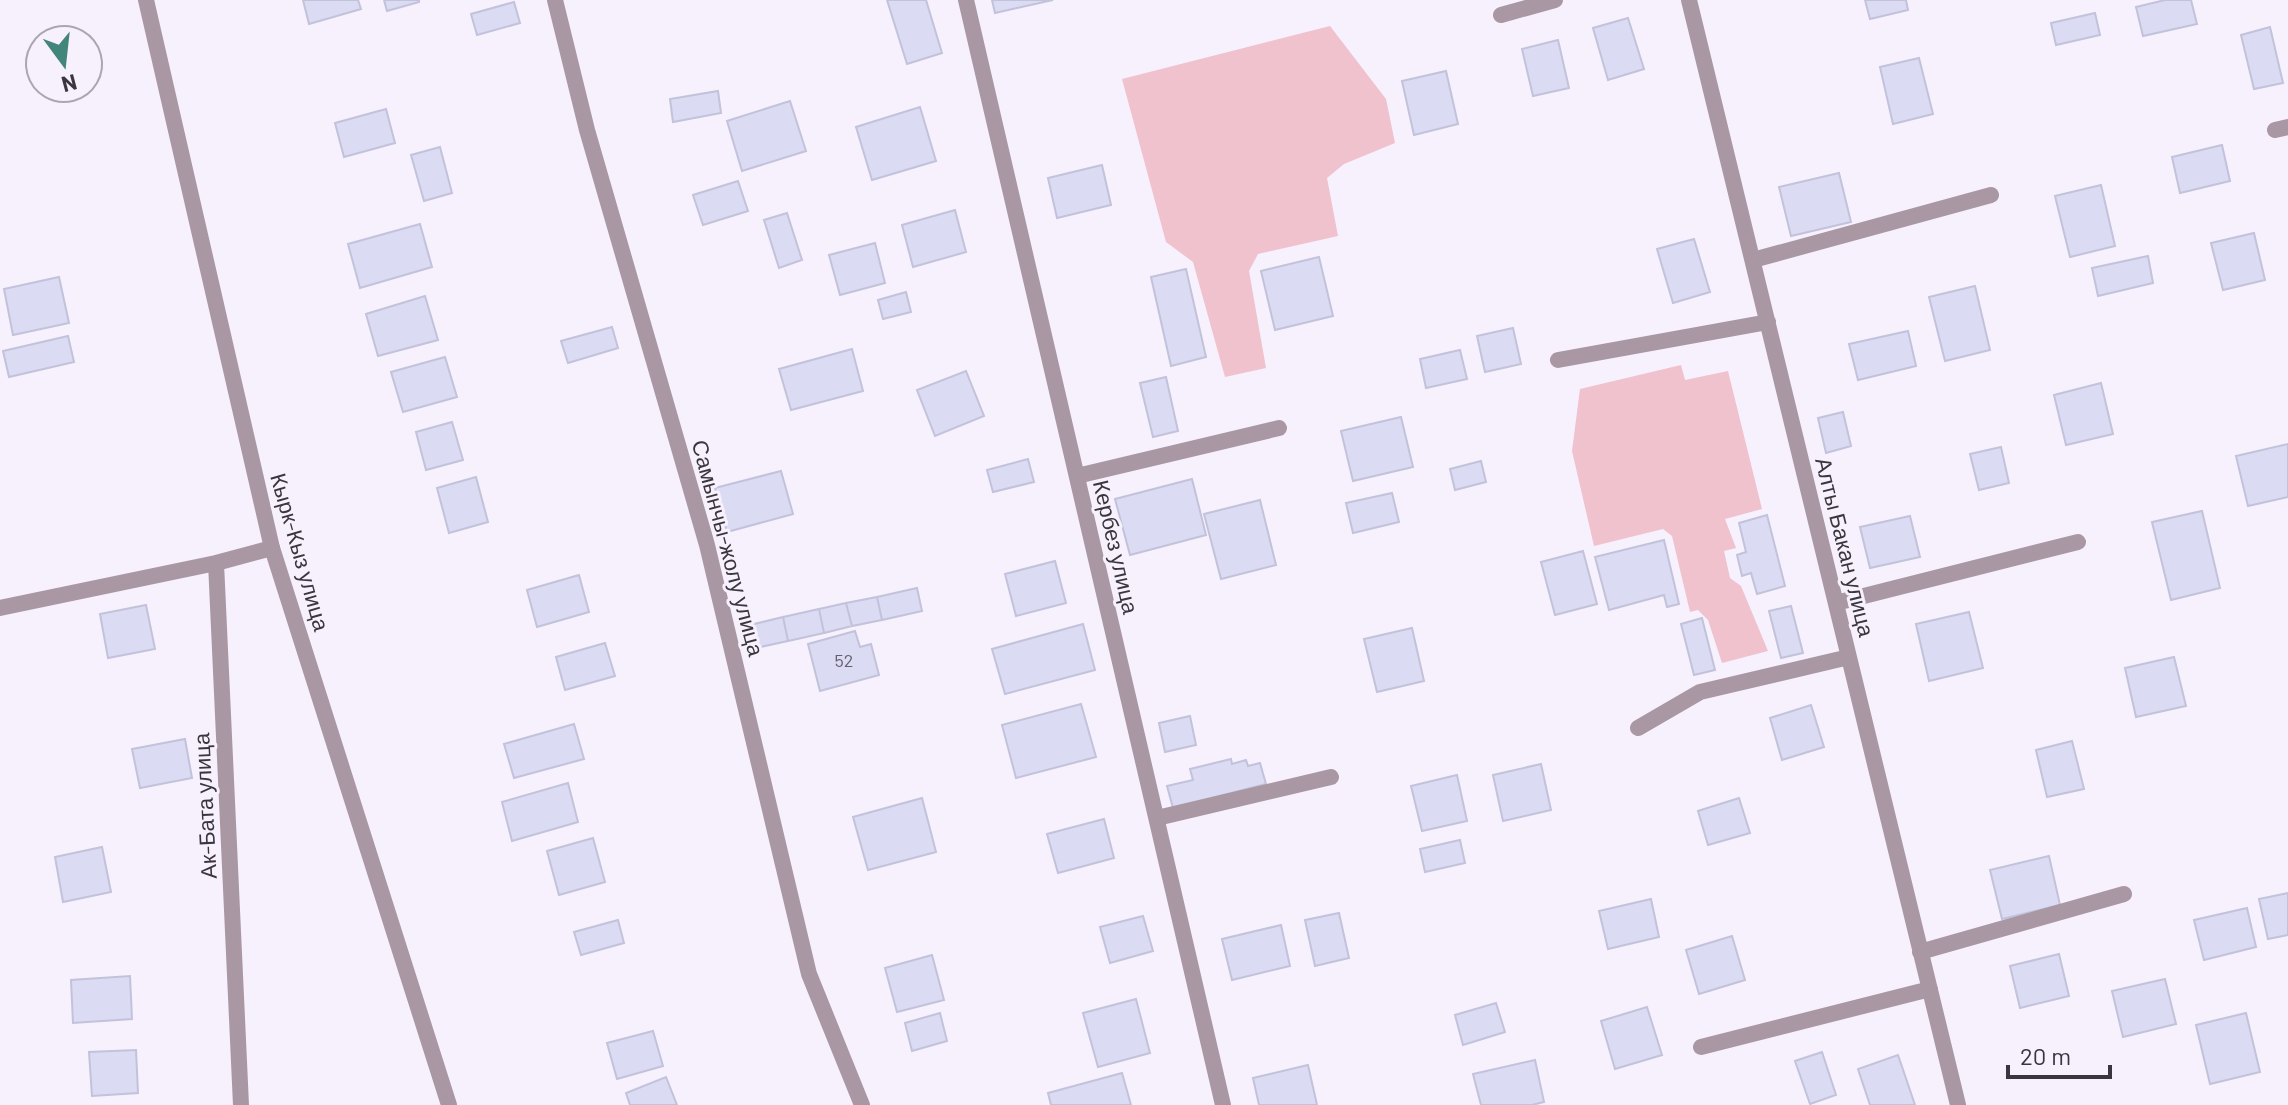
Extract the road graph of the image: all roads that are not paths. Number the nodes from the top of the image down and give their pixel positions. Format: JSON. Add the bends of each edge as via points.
{"nodes":[{"id":1,"x":146,"y":0,"type":"edge"},
{"id":2,"x":555,"y":0,"type":"edge"},
{"id":3,"x":966,"y":0,"type":"edge"},
{"id":4,"x":1555,"y":0,"type":"edge"},
{"id":5,"x":1689,"y":0,"type":"edge"},
{"id":6,"x":1501,"y":15,"type":"dead end"},
{"id":7,"x":1991,"y":195,"type":"dead end"},
{"id":8,"x":1753,"y":260,"type":"junction"},
{"id":9,"x":1768,"y":322,"type":"junction"},
{"id":10,"x":1558,"y":360,"type":"dead end"},
{"id":11,"x":1279,"y":428,"type":"dead end"},
{"id":12,"x":1077,"y":476,"type":"junction"},
{"id":13,"x":2078,"y":542,"type":"dead end"},
{"id":14,"x":272,"y":548,"type":"junction"},
{"id":15,"x":216,"y":563,"type":"junction"},
{"id":16,"x":1836,"y":603,"type":"junction"},
{"id":17,"x":0,"y":608,"type":"edge"},
{"id":18,"x":1849,"y":657,"type":"junction"},
{"id":19,"x":1638,"y":728,"type":"dead end"},
{"id":20,"x":1331,"y":777,"type":"dead end"},
{"id":21,"x":1157,"y":818,"type":"junction"},
{"id":22,"x":2124,"y":894,"type":"dead end"},
{"id":23,"x":1920,"y":952,"type":"junction"},
{"id":24,"x":1930,"y":989,"type":"junction"},
{"id":25,"x":1701,"y":1047,"type":"dead end"},
{"id":26,"x":241,"y":1105,"type":"edge"},
{"id":27,"x":449,"y":1105,"type":"edge"},
{"id":28,"x":862,"y":1105,"type":"edge"},
{"id":29,"x":1223,"y":1105,"type":"edge"},
{"id":30,"x":1958,"y":1105,"type":"edge"}],
"edges":[{"from":1,"to":14,"type":"street","name":"Кырк-Кыз улица"},
{"from":2,"to":28,"type":"street","name":"Самынчы-жолу улица","via":[[587,130],[707,545],[809,974]]},
{"from":3,"to":12,"type":"street","name":"Кербез улица"},
{"from":4,"to":6,"type":"street"},
{"from":5,"to":8,"type":"street","name":"Алты Бакан улица"},
{"from":7,"to":8,"type":"street"},
{"from":8,"to":9,"type":"street","name":"Алты Бакан улица"},
{"from":9,"to":10,"type":"street"},
{"from":9,"to":16,"type":"street","name":"Алты Бакан улица"},
{"from":11,"to":12,"type":"street"},
{"from":12,"to":21,"type":"street","name":"Кербез улица"},
{"from":13,"to":16,"type":"street"},
{"from":14,"to":15,"type":"street"},
{"from":14,"to":27,"type":"street","name":"Кырк-Кыз улица"},
{"from":15,"to":17,"type":"street"},
{"from":15,"to":26,"type":"street","name":"Ак-Бата улица"},
{"from":16,"to":18,"type":"street","name":"Алты Бакан улица"},
{"from":18,"to":19,"type":"street","via":[[1700,692]]},
{"from":18,"to":23,"type":"street","name":"Алты Бакан улица"},
{"from":20,"to":21,"type":"street"},
{"from":21,"to":29,"type":"street","name":"Кербез улица"},
{"from":22,"to":23,"type":"street"},
{"from":23,"to":24,"type":"street","name":"Алты Бакан улица"},
{"from":24,"to":25,"type":"street"},
{"from":24,"to":30,"type":"street","name":"Алты Бакан улица"}]}
